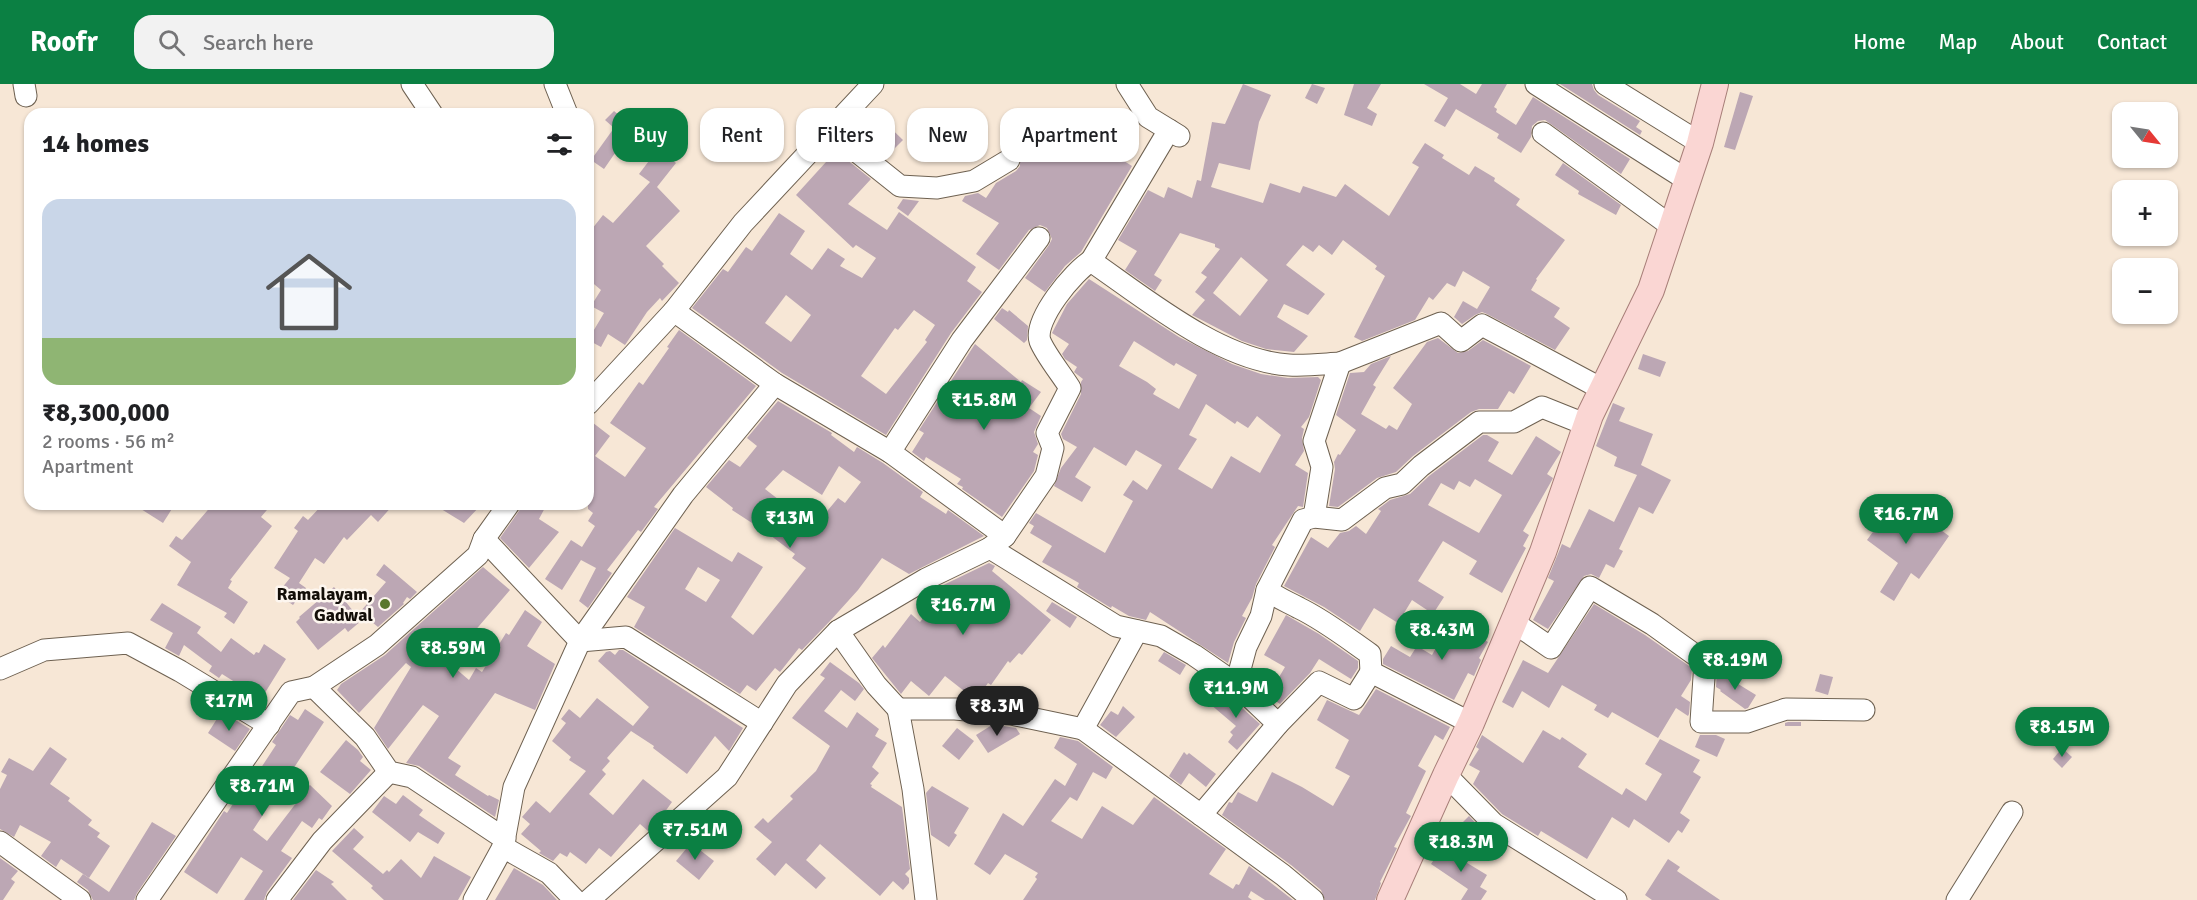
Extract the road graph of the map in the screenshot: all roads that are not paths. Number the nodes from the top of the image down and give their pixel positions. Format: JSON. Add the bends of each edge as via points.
{"nodes":[{"id":1,"x":412,"y":84,"type":"edge"},
{"id":2,"x":555,"y":84,"type":"edge"},
{"id":3,"x":873,"y":84,"type":"edge"},
{"id":4,"x":1127,"y":84,"type":"edge"},
{"id":5,"x":1536,"y":84,"type":"edge"},
{"id":6,"x":1605,"y":84,"type":"edge"},
{"id":7,"x":1714,"y":85,"type":"edge"},
{"id":8,"x":428,"y":108,"type":"edge"},
{"id":9,"x":565,"y":108,"type":"edge"},
{"id":10,"x":852,"y":108,"type":"edge"},
{"id":11,"x":1544,"y":133,"type":"dead end"},
{"id":12,"x":1700,"y":143,"type":"junction"},
{"id":13,"x":801,"y":162,"type":"edge"},
{"id":14,"x":870,"y":162,"type":"edge"},
{"id":15,"x":1006,"y":162,"type":"edge"},
{"id":16,"x":1687,"y":180,"type":"junction"},
{"id":17,"x":1671,"y":226,"type":"junction"},
{"id":18,"x":1039,"y":238,"type":"dead end"},
{"id":19,"x":1091,"y":261,"type":"junction"},
{"id":20,"x":674,"y":311,"type":"junction"},
{"id":21,"x":1340,"y":363,"type":"junction"},
{"id":22,"x":775,"y":384,"type":"junction"},
{"id":23,"x":1602,"y":389,"type":"junction"},
{"id":24,"x":594,"y":390,"type":"edge"},
{"id":25,"x":1587,"y":425,"type":"junction"},
{"id":26,"x":890,"y":452,"type":"junction"},
{"id":27,"x":505,"y":510,"type":"edge"},
{"id":28,"x":1314,"y":517,"type":"junction"},
{"id":29,"x":484,"y":539,"type":"junction"},
{"id":30,"x":997,"y":542,"type":"junction"},
{"id":31,"x":1267,"y":590,"type":"junction"},
{"id":32,"x":1513,"y":622,"type":"junction"},
{"id":33,"x":838,"y":631,"type":"junction"},
{"id":34,"x":1137,"y":631,"type":"junction"},
{"id":35,"x":580,"y":641,"type":"junction"},
{"id":36,"x":0,"y":669,"type":"edge"},
{"id":37,"x":1371,"y":672,"type":"junction"},
{"id":38,"x":1236,"y":684,"type":"junction"},
{"id":39,"x":314,"y":687,"type":"junction"},
{"id":40,"x":898,"y":709,"type":"junction"},
{"id":41,"x":1864,"y":710,"type":"dead end"},
{"id":42,"x":762,"y":723,"type":"junction"},
{"id":43,"x":1471,"y":723,"type":"junction"},
{"id":44,"x":1278,"y":724,"type":"junction"},
{"id":45,"x":269,"y":725,"type":"junction"},
{"id":46,"x":1083,"y":729,"type":"junction"},
{"id":47,"x":389,"y":772,"type":"junction"},
{"id":48,"x":1446,"y":775,"type":"junction"},
{"id":49,"x":2012,"y":812,"type":"dead end"},
{"id":50,"x":1201,"y":815,"type":"junction"},
{"id":51,"x":0,"y":842,"type":"edge"},
{"id":52,"x":504,"y":843,"type":"junction"},
{"id":53,"x":80,"y":900,"type":"edge"},
{"id":54,"x":147,"y":900,"type":"edge"},
{"id":55,"x":277,"y":900,"type":"edge"},
{"id":56,"x":474,"y":900,"type":"edge"},
{"id":57,"x":574,"y":900,"type":"edge"},
{"id":58,"x":589,"y":900,"type":"edge"},
{"id":59,"x":926,"y":900,"type":"edge"},
{"id":60,"x":1313,"y":900,"type":"edge"},
{"id":61,"x":1390,"y":900,"type":"edge"},
{"id":62,"x":1616,"y":900,"type":"edge"},
{"id":63,"x":1957,"y":900,"type":"edge"}],
"edges":[{"from":1,"to":8,"type":"street"},
{"from":2,"to":9,"type":"street"},
{"from":3,"to":10,"type":"street"},
{"from":4,"to":19,"type":"street","via":[[1148,117],[1174,133]]},
{"from":5,"to":16,"type":"street"},
{"from":6,"to":12,"type":"street"},
{"from":7,"to":12,"type":"main road"},
{"from":11,"to":17,"type":"street"},
{"from":12,"to":16,"type":"main road"},
{"from":13,"to":20,"type":"street","via":[[743,223]]},
{"from":14,"to":15,"type":"street","via":[[900,186],[937,188],[974,181]]},
{"from":16,"to":17,"type":"main road"},
{"from":17,"to":23,"type":"main road","via":[[1651,290]]},
{"from":18,"to":26,"type":"street","via":[[962,340]]},
{"from":19,"to":21,"type":"street","via":[[1189,328],[1251,357],[1288,365]]},
{"from":19,"to":30,"type":"street","via":[[1081,268],[1040,325],[1040,340],[1070,388],[1047,434],[1053,448],[1046,476]]},
{"from":20,"to":22,"type":"street"},
{"from":20,"to":24,"type":"street"},
{"from":21,"to":23,"type":"street","via":[[1442,323],[1461,341],[1482,325]]},
{"from":21,"to":28,"type":"street","via":[[1314,441],[1322,467]]},
{"from":22,"to":26,"type":"street"},
{"from":22,"to":35,"type":"street","via":[[683,495]]},
{"from":23,"to":25,"type":"main road"},
{"from":25,"to":28,"type":"street","via":[[1542,407],[1514,422],[1479,422],[1402,484],[1385,488],[1342,520]]},
{"from":25,"to":32,"type":"main road","via":[[1543,552]]},
{"from":26,"to":30,"type":"street"},
{"from":27,"to":29,"type":"street"},
{"from":28,"to":31,"type":"street","via":[[1303,520]]},
{"from":29,"to":35,"type":"street"},
{"from":29,"to":39,"type":"street","via":[[478,555],[377,645]]},
{"from":30,"to":33,"type":"street"},
{"from":30,"to":34,"type":"street","via":[[1116,626]]},
{"from":31,"to":37,"type":"street","via":[[1370,654]]},
{"from":31,"to":38,"type":"street"},
{"from":32,"to":41,"type":"street","via":[[1551,648],[1590,587],[1705,662],[1701,722],[1747,722],[1786,709]]},
{"from":32,"to":43,"type":"main road"},
{"from":33,"to":40,"type":"street"},
{"from":33,"to":42,"type":"street","via":[[787,684]]},
{"from":34,"to":38,"type":"street","via":[[1161,636]]},
{"from":34,"to":46,"type":"street"},
{"from":35,"to":42,"type":"street","via":[[626,637]]},
{"from":35,"to":52,"type":"street","via":[[514,787]]},
{"from":36,"to":45,"type":"street","via":[[44,650],[128,643]]},
{"from":37,"to":43,"type":"street"},
{"from":37,"to":44,"type":"street","via":[[1354,699],[1319,682]]},
{"from":38,"to":44,"type":"street"},
{"from":39,"to":45,"type":"street","via":[[291,692]]},
{"from":39,"to":47,"type":"street","via":[[365,737]]},
{"from":40,"to":46,"type":"street","via":[[1011,714]]},
{"from":40,"to":59,"type":"street","via":[[913,789]]},
{"from":42,"to":58,"type":"street","via":[[727,777]]},
{"from":43,"to":48,"type":"main road"},
{"from":44,"to":50,"type":"street"},
{"from":45,"to":54,"type":"street"},
{"from":46,"to":50,"type":"street"},
{"from":47,"to":52,"type":"street","via":[[412,777]]},
{"from":47,"to":55,"type":"street","via":[[322,841]]},
{"from":48,"to":61,"type":"main road"},
{"from":48,"to":62,"type":"street","via":[[1494,824]]},
{"from":49,"to":63,"type":"street"},
{"from":50,"to":60,"type":"street"},
{"from":51,"to":53,"type":"street"},
{"from":52,"to":56,"type":"street"},
{"from":52,"to":57,"type":"street","via":[[549,873]]}]}
